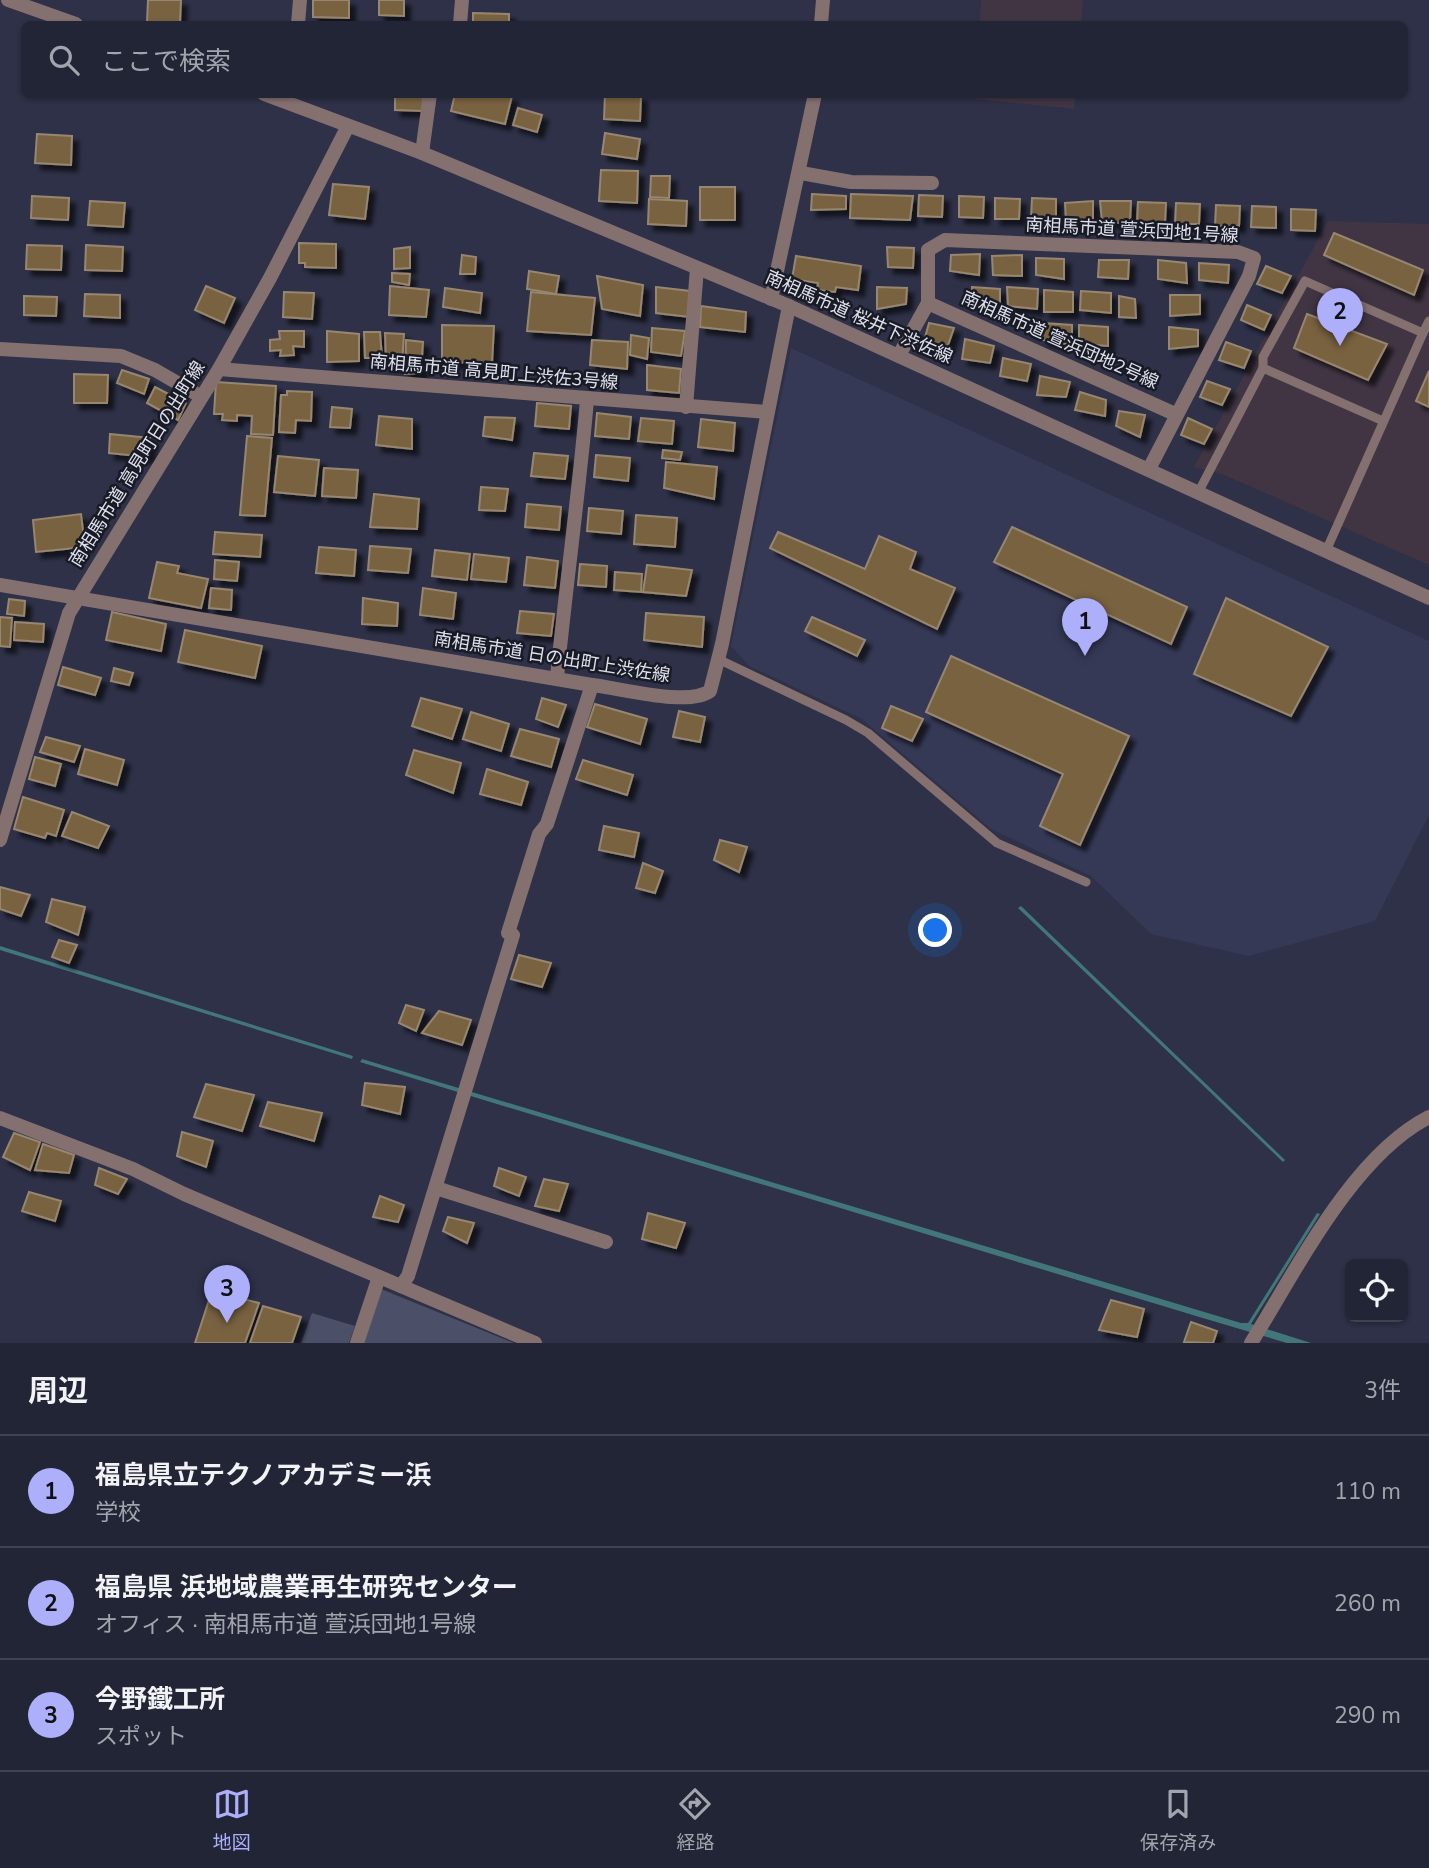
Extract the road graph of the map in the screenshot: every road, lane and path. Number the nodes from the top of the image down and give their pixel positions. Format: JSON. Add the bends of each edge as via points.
{"nodes":[{"id":1,"x":8,"y":0,"type":"edge"},
{"id":2,"x":300,"y":0,"type":"edge"},
{"id":3,"x":462,"y":0,"type":"edge"},
{"id":4,"x":822,"y":0,"type":"edge"},
{"id":5,"x":68,"y":21,"type":"edge"},
{"id":6,"x":298,"y":21,"type":"edge"},
{"id":7,"x":460,"y":21,"type":"edge"},
{"id":8,"x":821,"y":21,"type":"edge"},
{"id":9,"x":429,"y":98,"type":"edge"},
{"id":10,"x":814,"y":98,"type":"edge"},
{"id":11,"x":292,"y":100,"type":"edge"},
{"id":12,"x":348,"y":126,"type":"junction"},
{"id":13,"x":422,"y":153,"type":"junction"},
{"id":14,"x":801,"y":173,"type":"junction"},
{"id":15,"x":932,"y":183,"type":"dead end"},
{"id":16,"x":697,"y":268,"type":"junction"},
{"id":17,"x":771,"y":299,"type":"junction"},
{"id":18,"x":928,"y":303,"type":"junction"},
{"id":19,"x":789,"y":306,"type":"junction"},
{"id":20,"x":1429,"y":321,"type":"edge"},
{"id":21,"x":1423,"y":332,"type":"junction"},
{"id":22,"x":0,"y":349,"type":"edge"},
{"id":23,"x":899,"y":355,"type":"junction"},
{"id":24,"x":1263,"y":368,"type":"junction"},
{"id":25,"x":219,"y":369,"type":"junction"},
{"id":26,"x":200,"y":397,"type":"junction"},
{"id":27,"x":587,"y":400,"type":"junction"},
{"id":28,"x":687,"y":407,"type":"junction"},
{"id":29,"x":767,"y":412,"type":"junction"},
{"id":30,"x":1175,"y":414,"type":"junction"},
{"id":31,"x":1383,"y":421,"type":"junction"},
{"id":32,"x":1149,"y":469,"type":"junction"},
{"id":33,"x":1198,"y":493,"type":"junction"},
{"id":34,"x":1326,"y":551,"type":"junction"},
{"id":35,"x":0,"y":585,"type":"edge"},
{"id":36,"x":76,"y":598,"type":"junction"},
{"id":37,"x":1429,"y":598,"type":"edge"},
{"id":38,"x":718,"y":659,"type":"junction"},
{"id":39,"x":556,"y":677,"type":"junction"},
{"id":40,"x":592,"y":685,"type":"junction"},
{"id":41,"x":0,"y":840,"type":"edge"},
{"id":42,"x":1086,"y":882,"type":"dead end"},
{"id":43,"x":1429,"y":1117,"type":"edge"},
{"id":44,"x":0,"y":1118,"type":"edge"},
{"id":45,"x":436,"y":1188,"type":"junction"},
{"id":46,"x":606,"y":1242,"type":"dead end"},
{"id":47,"x":379,"y":1277,"type":"junction"},
{"id":48,"x":401,"y":1286,"type":"junction"},
{"id":49,"x":357,"y":1343,"type":"edge"},
{"id":50,"x":536,"y":1343,"type":"edge"},
{"id":51,"x":1251,"y":1343,"type":"edge"}],
"edges":[{"from":1,"to":5,"type":"street"},
{"from":2,"to":6,"type":"street"},
{"from":3,"to":7,"type":"street"},
{"from":4,"to":8,"type":"street"},
{"from":9,"to":13,"type":"street"},
{"from":10,"to":14,"type":"street"},
{"from":11,"to":12,"type":"street","name":"南相馬市道 桜井下渋佐線"},
{"from":12,"to":13,"type":"street","name":"南相馬市道 桜井下渋佐線"},
{"from":12,"to":25,"type":"street","name":"南相馬市道 高見町日の出町線"},
{"from":13,"to":16,"type":"street","name":"南相馬市道 桜井下渋佐線"},
{"from":14,"to":15,"type":"street","via":[[851,182]]},
{"from":14,"to":17,"type":"street"},
{"from":16,"to":17,"type":"street","name":"南相馬市道 桜井下渋佐線"},
{"from":16,"to":28,"type":"street"},
{"from":17,"to":19,"type":"street","name":"南相馬市道 桜井下渋佐線"},
{"from":18,"to":23,"type":"street","name":"南相馬市道 萱浜団地1号線"},
{"from":18,"to":30,"type":"street","name":"南相馬市道 萱浜団地2号線"},
{"from":18,"to":30,"type":"street","name":"南相馬市道 萱浜団地1号線","via":[[928,250],[945,240],[1238,252],[1254,257],[1249,276]]},
{"from":19,"to":23,"type":"street","name":"南相馬市道 桜井下渋佐線"},
{"from":19,"to":29,"type":"street","name":"南相馬市道 日の出町上渋佐線"},
{"from":20,"to":21,"type":"lane"},
{"from":21,"to":24,"type":"lane","via":[[1305,281],[1263,357]]},
{"from":21,"to":31,"type":"lane"},
{"from":22,"to":26,"type":"street","via":[[121,356]]},
{"from":23,"to":32,"type":"street","name":"南相馬市道 桜井下渋佐線"},
{"from":24,"to":31,"type":"lane"},
{"from":24,"to":33,"type":"lane"},
{"from":25,"to":26,"type":"street","name":"南相馬市道 高見町日の出町線"},
{"from":25,"to":27,"type":"street","name":"南相馬市道 高見町上渋佐3号線"},
{"from":26,"to":36,"type":"street","name":"南相馬市道 高見町日の出町線"},
{"from":27,"to":28,"type":"street","name":"南相馬市道 高見町上渋佐3号線"},
{"from":27,"to":39,"type":"street"},
{"from":28,"to":29,"type":"street","name":"南相馬市道 高見町上渋佐3号線"},
{"from":29,"to":38,"type":"street","name":"南相馬市道 日の出町上渋佐線"},
{"from":30,"to":32,"type":"street","name":"南相馬市道 萱浜団地1号線"},
{"from":31,"to":34,"type":"lane"},
{"from":32,"to":33,"type":"street","name":"南相馬市道 桜井下渋佐線"},
{"from":33,"to":34,"type":"street","name":"南相馬市道 桜井下渋佐線"},
{"from":34,"to":37,"type":"street","name":"南相馬市道 桜井下渋佐線"},
{"from":35,"to":36,"type":"street","name":"南相馬市道 日の出町上渋佐線"},
{"from":36,"to":39,"type":"street","name":"南相馬市道 日の出町上渋佐線"},
{"from":36,"to":41,"type":"street","name":"南相馬市道 高見町日の出町線"},
{"from":38,"to":40,"type":"street","name":"南相馬市道 日の出町上渋佐線","via":[[710,691],[703,696],[685,698]]},
{"from":38,"to":42,"type":"lane","via":[[868,733],[998,843]]},
{"from":39,"to":40,"type":"street","name":"南相馬市道 日の出町上渋佐線"},
{"from":40,"to":45,"type":"street","via":[[508,933],[513,935]]},
{"from":43,"to":51,"type":"street","via":[[1372,1161],[1341,1198]]},
{"from":44,"to":47,"type":"street","via":[[144,1174]]},
{"from":45,"to":46,"type":"street"},
{"from":45,"to":48,"type":"street"},
{"from":47,"to":48,"type":"street"},
{"from":47,"to":49,"type":"street"},
{"from":48,"to":50,"type":"street"}]}
